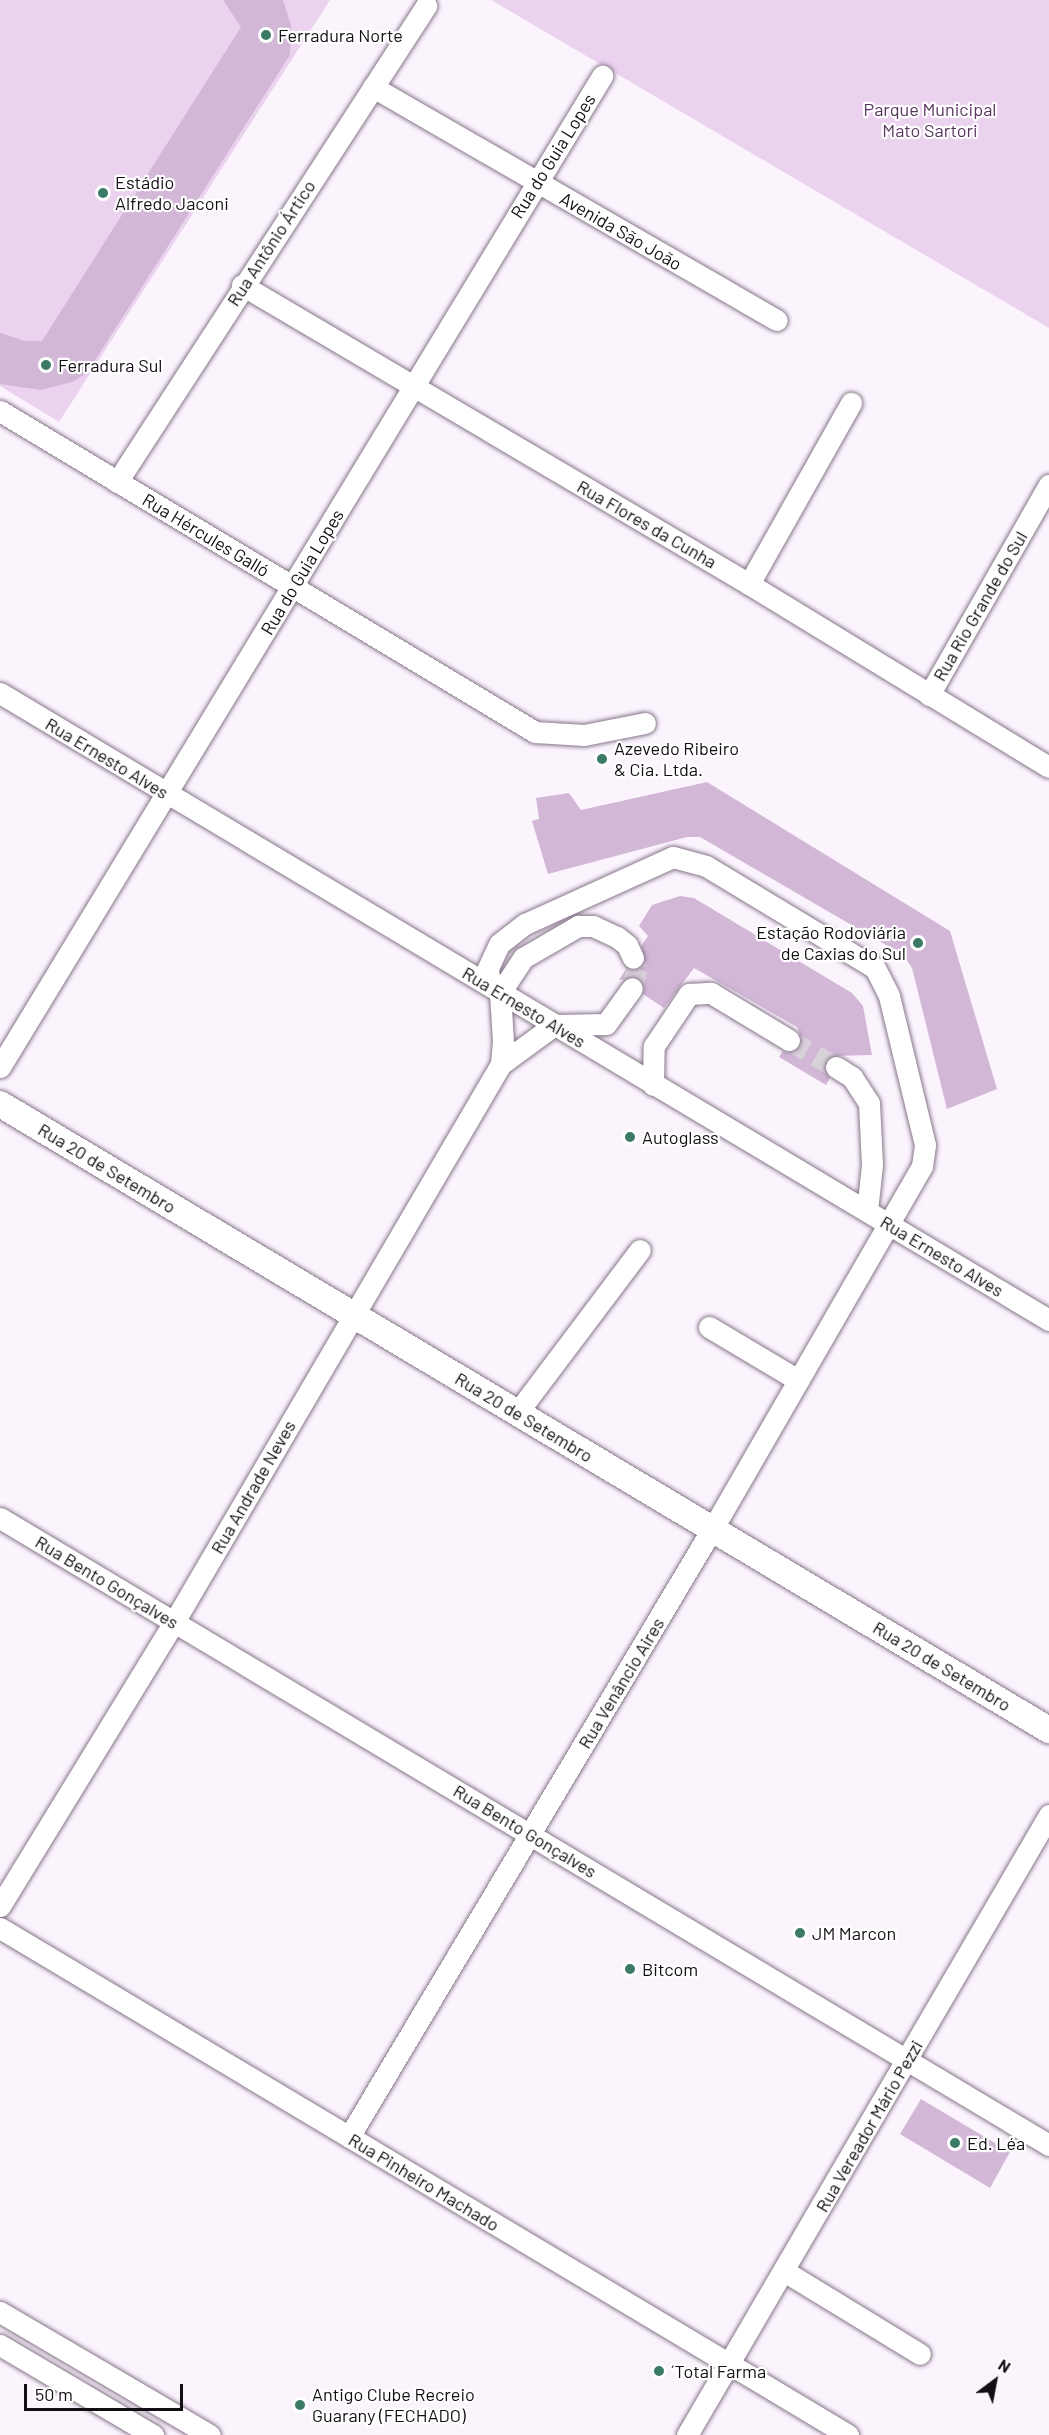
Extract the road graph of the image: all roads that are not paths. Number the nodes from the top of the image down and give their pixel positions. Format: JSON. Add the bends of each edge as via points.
{"nodes":[{"id":1,"x":426,"y":6,"type":"dead end"},
{"id":2,"x":602,"y":76,"type":"dead end"},
{"id":3,"x":373,"y":87,"type":"junction"},
{"id":4,"x":536,"y":182,"type":"junction"},
{"id":5,"x":242,"y":285,"type":"junction"},
{"id":6,"x":776,"y":320,"type":"dead end"},
{"id":7,"x":414,"y":388,"type":"junction"},
{"id":8,"x":851,"y":403,"type":"dead end"},
{"id":9,"x":0,"y":411,"type":"edge"},
{"id":10,"x":117,"y":482,"type":"junction"},
{"id":11,"x":1049,"y":485,"type":"edge"},
{"id":12,"x":749,"y":584,"type":"junction"},
{"id":13,"x":294,"y":587,"type":"junction"},
{"id":14,"x":0,"y":693,"type":"edge"},
{"id":15,"x":929,"y":695,"type":"junction"},
{"id":16,"x":645,"y":723,"type":"dead end"},
{"id":17,"x":1049,"y":767,"type":"edge"},
{"id":18,"x":165,"y":793,"type":"junction"},
{"id":19,"x":633,"y":958,"type":"tunnel mouth"},
{"id":20,"x":632,"y":988,"type":"tunnel mouth"},
{"id":21,"x":500,"y":993,"type":"junction"},
{"id":22,"x":554,"y":1025,"type":"junction"},
{"id":23,"x":789,"y":1040,"type":"tunnel mouth"},
{"id":24,"x":501,"y":1064,"type":"junction"},
{"id":25,"x":0,"y":1067,"type":"edge"},
{"id":26,"x":836,"y":1068,"type":"tunnel mouth"},
{"id":27,"x":652,"y":1085,"type":"junction"},
{"id":28,"x":0,"y":1104,"type":"edge"},
{"id":29,"x":867,"y":1211,"type":"junction"},
{"id":30,"x":890,"y":1226,"type":"junction"},
{"id":31,"x":640,"y":1250,"type":"dead end"},
{"id":32,"x":353,"y":1315,"type":"junction"},
{"id":33,"x":1049,"y":1320,"type":"edge"},
{"id":34,"x":710,"y":1327,"type":"dead end"},
{"id":35,"x":798,"y":1380,"type":"junction"},
{"id":36,"x":517,"y":1413,"type":"junction"},
{"id":37,"x":0,"y":1518,"type":"edge"},
{"id":38,"x":712,"y":1529,"type":"junction"},
{"id":39,"x":174,"y":1622,"type":"junction"},
{"id":40,"x":1049,"y":1730,"type":"edge"},
{"id":41,"x":1049,"y":1815,"type":"edge"},
{"id":42,"x":531,"y":1835,"type":"junction"},
{"id":43,"x":0,"y":1906,"type":"edge"},
{"id":44,"x":0,"y":1928,"type":"edge"},
{"id":45,"x":907,"y":2060,"type":"junction"},
{"id":46,"x":349,"y":2137,"type":"junction"},
{"id":47,"x":1049,"y":2145,"type":"edge"},
{"id":48,"x":784,"y":2271,"type":"junction"},
{"id":49,"x":0,"y":2312,"type":"edge"},
{"id":50,"x":20,"y":2324,"type":"junction"},
{"id":51,"x":3,"y":2347,"type":"edge"},
{"id":52,"x":921,"y":2354,"type":"dead end"},
{"id":53,"x":730,"y":2365,"type":"junction"},
{"id":54,"x":106,"y":2374,"type":"junction"},
{"id":55,"x":91,"y":2398,"type":"junction"},
{"id":56,"x":180,"y":2427,"type":"edge"},
{"id":57,"x":153,"y":2435,"type":"edge"},
{"id":58,"x":210,"y":2435,"type":"edge"},
{"id":59,"x":687,"y":2435,"type":"edge"},
{"id":60,"x":848,"y":2435,"type":"edge"}],
"edges":[{"from":1,"to":3,"type":"street","name":"Rua Antônio Ártico"},
{"from":2,"to":4,"type":"street","name":"Rua do Guia Lopes"},
{"from":3,"to":4,"type":"street","name":"Avenida São João"},
{"from":3,"to":5,"type":"street","name":"Rua Antônio Ártico"},
{"from":4,"to":6,"type":"street","name":"Avenida São João"},
{"from":4,"to":7,"type":"street","name":"Rua do Guia Lopes"},
{"from":5,"to":7,"type":"street","name":"Rua Flores da Cunha"},
{"from":5,"to":10,"type":"street","name":"Rua Antônio Ártico"},
{"from":7,"to":12,"type":"street","name":"Rua Flores da Cunha"},
{"from":7,"to":13,"type":"street","name":"Rua do Guia Lopes"},
{"from":8,"to":12,"type":"street"},
{"from":9,"to":10,"type":"street","name":"Rua Hércules Galló"},
{"from":10,"to":13,"type":"street","name":"Rua Hércules Galló"},
{"from":11,"to":15,"type":"street","name":"Rua Rio Grande do Sul"},
{"from":12,"to":15,"type":"street","name":"Rua Flores da Cunha"},
{"from":13,"to":16,"type":"street","name":"Rua Hércules Galló","via":[[535,732],[584,735]]},
{"from":13,"to":18,"type":"street","name":"Rua do Guia Lopes"},
{"from":14,"to":18,"type":"street","name":"Rua Ernesto Alves"},
{"from":15,"to":17,"type":"street","name":"Rua Flores da Cunha"},
{"from":18,"to":21,"type":"street","name":"Rua Ernesto Alves"},
{"from":18,"to":25,"type":"street","name":"Rua do Guia Lopes"},
{"from":19,"to":21,"type":"street","via":[[627,945],[617,937],[593,926],[578,926],[523,958]]},
{"from":20,"to":22,"type":"street","via":[[606,1024]]},
{"from":21,"to":22,"type":"street","name":"Rua Ernesto Alves"},
{"from":21,"to":24,"type":"street","name":"Rua Andrade Neves"},
{"from":21,"to":30,"type":"street","name":"Rua Andrade Neves","via":[[489,978],[488,968],[499,944],[525,924],[673,857],[706,866],[785,912],[875,968],[889,996],[925,1145],[922,1166]]},
{"from":22,"to":24,"type":"street","name":"Rua Andrade Neves"},
{"from":22,"to":27,"type":"street","name":"Rua Ernesto Alves"},
{"from":23,"to":27,"type":"street","via":[[711,993],[689,994],[654,1046]]},
{"from":24,"to":32,"type":"street","name":"Rua Andrade Neves"},
{"from":26,"to":29,"type":"street","via":[[852,1077],[869,1103],[872,1165]]},
{"from":27,"to":29,"type":"street","name":"Rua Ernesto Alves"},
{"from":28,"to":32,"type":"main road","name":"Rua 20 de Setembro"},
{"from":29,"to":30,"type":"street","name":"Rua Ernesto Alves"},
{"from":30,"to":33,"type":"street","name":"Rua Ernesto Alves"},
{"from":30,"to":35,"type":"street","name":"Rua Venâncio Aires"},
{"from":31,"to":36,"type":"street"},
{"from":32,"to":36,"type":"main road","name":"Rua 20 de Setembro"},
{"from":32,"to":39,"type":"street","name":"Rua Andrade Neves"},
{"from":34,"to":35,"type":"street"},
{"from":35,"to":38,"type":"street","name":"Rua Venâncio Aires"},
{"from":36,"to":38,"type":"main road","name":"Rua 20 de Setembro"},
{"from":37,"to":39,"type":"street","name":"Rua Bento Gonçalves"},
{"from":38,"to":40,"type":"main road","name":"Rua 20 de Setembro"},
{"from":38,"to":42,"type":"street","name":"Rua Venâncio Aires"},
{"from":39,"to":42,"type":"street","name":"Rua Bento Gonçalves"},
{"from":39,"to":43,"type":"street","name":"Rua Andrade Neves"},
{"from":41,"to":45,"type":"street","name":"Rua Vereador Mário Pezzi"},
{"from":42,"to":45,"type":"street","name":"Rua Bento Gonçalves"},
{"from":42,"to":46,"type":"street","name":"Rua Venâncio Aires"},
{"from":44,"to":46,"type":"street","name":"Rua Pinheiro Machado"},
{"from":45,"to":47,"type":"street","name":"Rua Bento Gonçalves"},
{"from":45,"to":48,"type":"street","name":"Rua Vereador Mário Pezzi"},
{"from":46,"to":53,"type":"street","name":"Rua Pinheiro Machado"},
{"from":48,"to":52,"type":"street"},
{"from":48,"to":53,"type":"street","name":"Rua Vereador Mário Pezzi"},
{"from":49,"to":50,"type":"street"},
{"from":50,"to":51,"type":"street"},
{"from":50,"to":54,"type":"street"},
{"from":51,"to":55,"type":"street"},
{"from":53,"to":59,"type":"street","name":"Rua Vereador Mário Pezzi"},
{"from":53,"to":60,"type":"street","name":"Rua Pinheiro Machado"},
{"from":54,"to":55,"type":"street"},
{"from":54,"to":56,"type":"street"},
{"from":55,"to":57,"type":"street"},
{"from":56,"to":58,"type":"street"}]}
